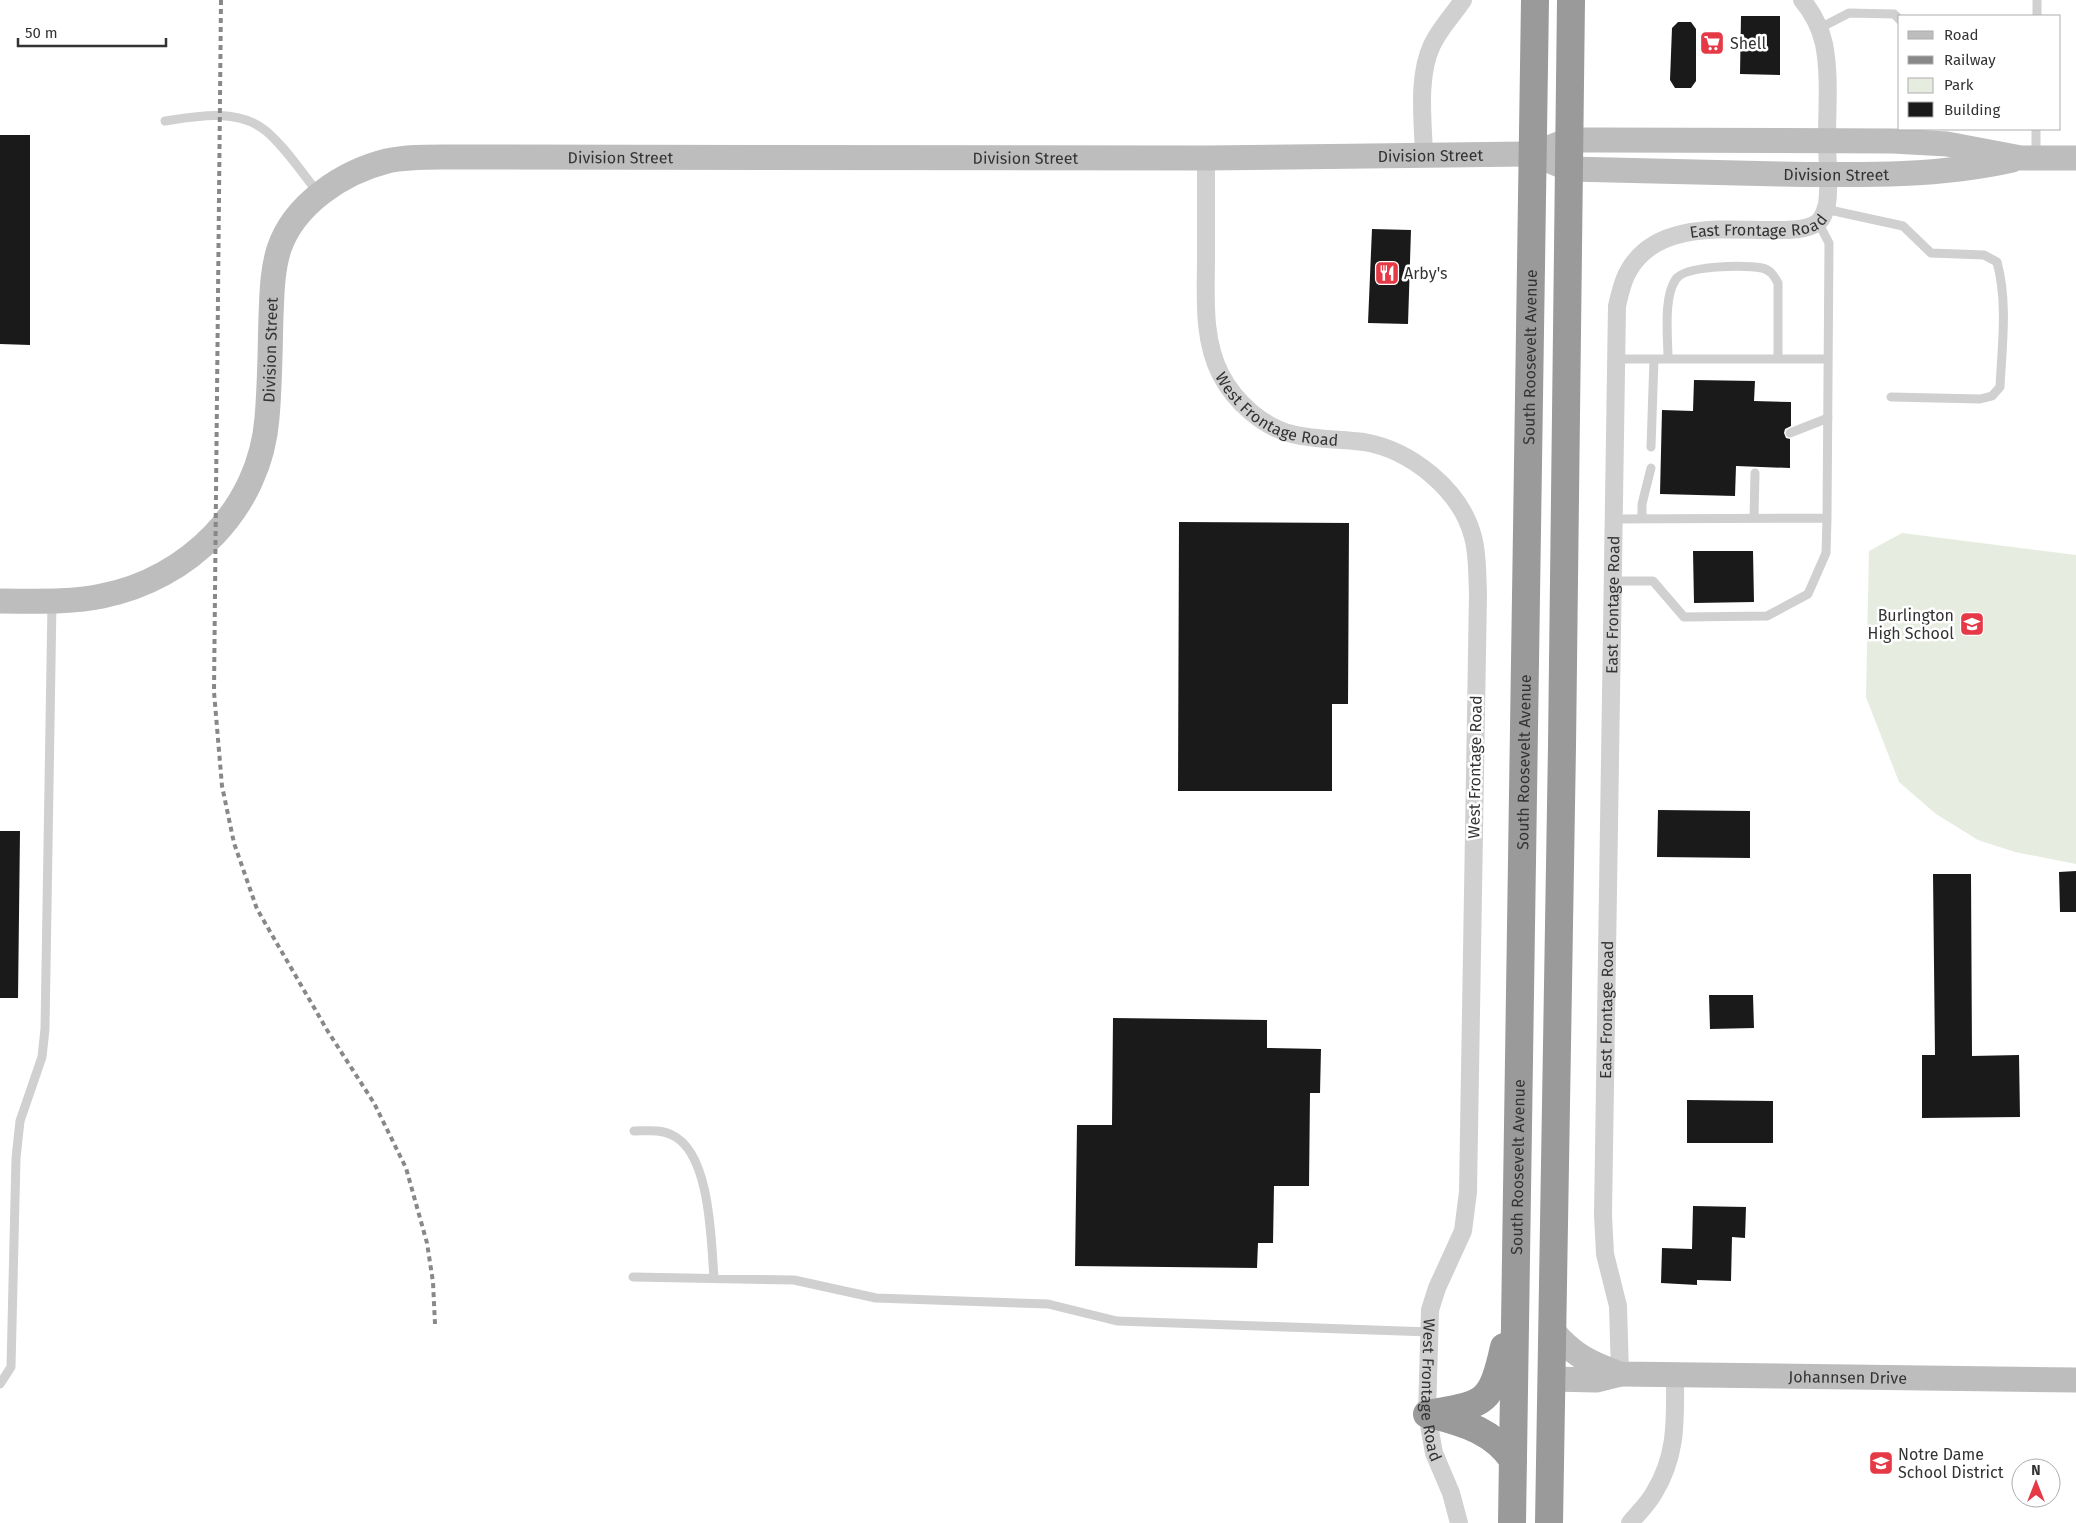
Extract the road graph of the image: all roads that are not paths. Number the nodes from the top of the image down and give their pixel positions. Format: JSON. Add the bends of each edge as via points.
{"nodes":[{"id":1,"x":1462,"y":0,"type":"edge"},
{"id":2,"x":1535,"y":0,"type":"edge"},
{"id":3,"x":1571,"y":0,"type":"edge"},
{"id":4,"x":1802,"y":0,"type":"edge"},
{"id":5,"x":2037,"y":0,"type":"edge"},
{"id":6,"x":2037,"y":15,"type":"edge"},
{"id":7,"x":1898,"y":18,"type":"edge"},
{"id":8,"x":1820,"y":28,"type":"junction"},
{"id":9,"x":164,"y":122,"type":"dead end"},
{"id":10,"x":2036,"y":130,"type":"edge"},
{"id":11,"x":1569,"y":140,"type":"junction"},
{"id":12,"x":1827,"y":140,"type":"junction"},
{"id":13,"x":1533,"y":154,"type":"junction"},
{"id":14,"x":1424,"y":155,"type":"junction"},
{"id":15,"x":1206,"y":158,"type":"junction"},
{"id":16,"x":2029,"y":158,"type":"junction"},
{"id":17,"x":2076,"y":158,"type":"edge"},
{"id":18,"x":1569,"y":169,"type":"junction"},
{"id":19,"x":1828,"y":175,"type":"junction"},
{"id":20,"x":319,"y":194,"type":"junction"},
{"id":21,"x":1822,"y":215,"type":"junction"},
{"id":22,"x":1615,"y":359,"type":"junction"},
{"id":23,"x":1654,"y":359,"type":"junction"},
{"id":24,"x":1668,"y":359,"type":"junction"},
{"id":25,"x":1778,"y":359,"type":"junction"},
{"id":26,"x":1828,"y":359,"type":"junction"},
{"id":27,"x":1891,"y":397,"type":"dead end"},
{"id":28,"x":1828,"y":418,"type":"junction"},
{"id":29,"x":1790,"y":433,"type":"dead end"},
{"id":30,"x":1651,"y":447,"type":"dead end"},
{"id":31,"x":1651,"y":468,"type":"dead end"},
{"id":32,"x":1755,"y":473,"type":"dead end"},
{"id":33,"x":1754,"y":518,"type":"junction"},
{"id":34,"x":1828,"y":518,"type":"junction"},
{"id":35,"x":1613,"y":519,"type":"junction"},
{"id":36,"x":1642,"y":519,"type":"junction"},
{"id":37,"x":1612,"y":581,"type":"junction"},
{"id":38,"x":0,"y":601,"type":"edge"},
{"id":39,"x":52,"y":601,"type":"junction"},
{"id":40,"x":634,"y":1131,"type":"dead end"},
{"id":41,"x":1517,"y":1189,"type":"junction"},
{"id":42,"x":633,"y":1277,"type":"dead end"},
{"id":43,"x":714,"y":1278,"type":"junction"},
{"id":44,"x":1516,"y":1296,"type":"junction"},
{"id":45,"x":1552,"y":1330,"type":"junction"},
{"id":46,"x":1430,"y":1332,"type":"junction"},
{"id":47,"x":1620,"y":1374,"type":"junction"},
{"id":48,"x":1675,"y":1374,"type":"junction"},
{"id":49,"x":1551,"y":1380,"type":"junction"},
{"id":50,"x":2076,"y":1380,"type":"edge"},
{"id":51,"x":0,"y":1384,"type":"edge"},
{"id":52,"x":1462,"y":1408,"type":"junction"},
{"id":53,"x":1427,"y":1414,"type":"junction"},
{"id":54,"x":1514,"y":1415,"type":"junction"},
{"id":55,"x":1513,"y":1460,"type":"junction"},
{"id":56,"x":1549,"y":1517,"type":"edge"},
{"id":57,"x":1459,"y":1523,"type":"edge"},
{"id":58,"x":1512,"y":1523,"type":"edge"},
{"id":59,"x":1630,"y":1523,"type":"edge"}],
"edges":[{"from":1,"to":14,"type":"street","via":[[1433,43],[1425,67]]},
{"from":2,"to":13,"type":"highway","name":"South Roosevelt Avenue"},
{"from":3,"to":11,"type":"highway"},
{"from":4,"to":8,"type":"street","name":"East Frontage Road"},
{"from":5,"to":6,"type":"lane"},
{"from":7,"to":8,"type":"lane","via":[[1894,14],[1849,13]]},
{"from":8,"to":12,"type":"street","name":"East Frontage Road","via":[[1826,59]]},
{"from":9,"to":20,"type":"lane","via":[[221,116],[250,122],[274,139]]},
{"from":10,"to":16,"type":"lane"},
{"from":11,"to":12,"type":"street","name":"Division Street"},
{"from":11,"to":13,"type":"street","name":"Division Street"},
{"from":11,"to":18,"type":"highway"},
{"from":12,"to":16,"type":"street","name":"Division Street","via":[[1929,140]]},
{"from":12,"to":19,"type":"street","name":"East Frontage Road"},
{"from":13,"to":14,"type":"street","name":"Division Street"},
{"from":13,"to":18,"type":"street","name":"Division Street"},
{"from":13,"to":41,"type":"highway","name":"South Roosevelt Avenue"},
{"from":14,"to":15,"type":"street","name":"Division Street"},
{"from":15,"to":20,"type":"street","name":"Division Street","via":[[423,157],[372,166]]},
{"from":15,"to":46,"type":"street","name":"West Frontage Road","via":[[1207,319],[1213,356],[1231,390],[1259,418],[1283,431],[1381,446],[1411,460],[1453,499],[1474,538],[1478,593],[1468,1192],[1464,1231],[1432,1300]]},
{"from":16,"to":17,"type":"street","name":"Division Street"},
{"from":16,"to":19,"type":"street","name":"Division Street","via":[[1948,171]]},
{"from":18,"to":19,"type":"street","name":"Division Street"},
{"from":18,"to":45,"type":"highway"},
{"from":19,"to":21,"type":"street","name":"East Frontage Road"},
{"from":20,"to":39,"type":"street","name":"Division Street","via":[[293,223],[277,256],[265,434],[255,474],[243,498],[216,534],[164,574],[118,593]]},
{"from":21,"to":22,"type":"street","name":"East Frontage Road","via":[[1807,227],[1687,232],[1651,247],[1637,259],[1621,288]]},
{"from":21,"to":26,"type":"lane","via":[[1829,243]]},
{"from":21,"to":27,"type":"lane","via":[[1903,226],[1931,253],[1984,255],[1997,262],[2004,311],[2000,387],[1992,396],[1980,399]]},
{"from":22,"to":23,"type":"lane"},
{"from":22,"to":35,"type":"street","name":"East Frontage Road"},
{"from":23,"to":24,"type":"lane"},
{"from":23,"to":30,"type":"lane"},
{"from":24,"to":25,"type":"lane"},
{"from":24,"to":25,"type":"lane","via":[[1668,294],[1676,278],[1687,271],[1721,267],[1762,268],[1772,273],[1778,283]]},
{"from":25,"to":26,"type":"lane"},
{"from":26,"to":28,"type":"lane"},
{"from":28,"to":29,"type":"lane"},
{"from":28,"to":34,"type":"lane"},
{"from":31,"to":36,"type":"lane","via":[[1642,504]]},
{"from":32,"to":33,"type":"lane"},
{"from":33,"to":34,"type":"lane"},
{"from":33,"to":36,"type":"lane"},
{"from":34,"to":37,"type":"lane","via":[[1826,554],[1808,594],[1767,616],[1684,617],[1653,581]]},
{"from":35,"to":36,"type":"lane"},
{"from":35,"to":37,"type":"street","name":"East Frontage Road"},
{"from":37,"to":47,"type":"street","name":"East Frontage Road","via":[[1602,1215],[1605,1254],[1618,1306]]},
{"from":38,"to":39,"type":"street","name":"Division Street"},
{"from":39,"to":51,"type":"lane","via":[[45,1029],[42,1057],[18,1131],[11,1367]]},
{"from":40,"to":43,"type":"lane","via":[[660,1131],[674,1135],[694,1161],[704,1184],[708,1205]]},
{"from":41,"to":44,"type":"highway","name":"South Roosevelt Avenue"},
{"from":41,"to":49,"type":"highway","via":[[1531,1354],[1540,1372]]},
{"from":42,"to":43,"type":"lane"},
{"from":43,"to":46,"type":"lane","via":[[794,1280],[876,1298],[1048,1304],[1118,1321]]},
{"from":44,"to":52,"type":"highway","via":[[1494,1385],[1479,1402]]},
{"from":44,"to":54,"type":"highway","name":"South Roosevelt Avenue"},
{"from":45,"to":47,"type":"street","name":"Johannsen Drive","via":[[1582,1358]]},
{"from":45,"to":49,"type":"highway"},
{"from":46,"to":53,"type":"street","name":"West Frontage Road"},
{"from":47,"to":48,"type":"street","name":"Johannsen Drive"},
{"from":47,"to":49,"type":"street","name":"Johannsen Drive","via":[[1596,1380]]},
{"from":48,"to":50,"type":"street","name":"Johannsen Drive"},
{"from":48,"to":59,"type":"street","via":[[1676,1422],[1666,1472],[1653,1495]]},
{"from":49,"to":56,"type":"highway"},
{"from":52,"to":53,"type":"highway"},
{"from":52,"to":54,"type":"highway"},
{"from":53,"to":55,"type":"highway","via":[[1454,1420],[1486,1434],[1498,1442]]},
{"from":53,"to":57,"type":"street","name":"West Frontage Road","via":[[1434,1453]]},
{"from":54,"to":55,"type":"highway","name":"South Roosevelt Avenue"},
{"from":54,"to":56,"type":"highway","via":[[1525,1422],[1538,1442]]},
{"from":55,"to":58,"type":"highway","name":"South Roosevelt Avenue"}]}
